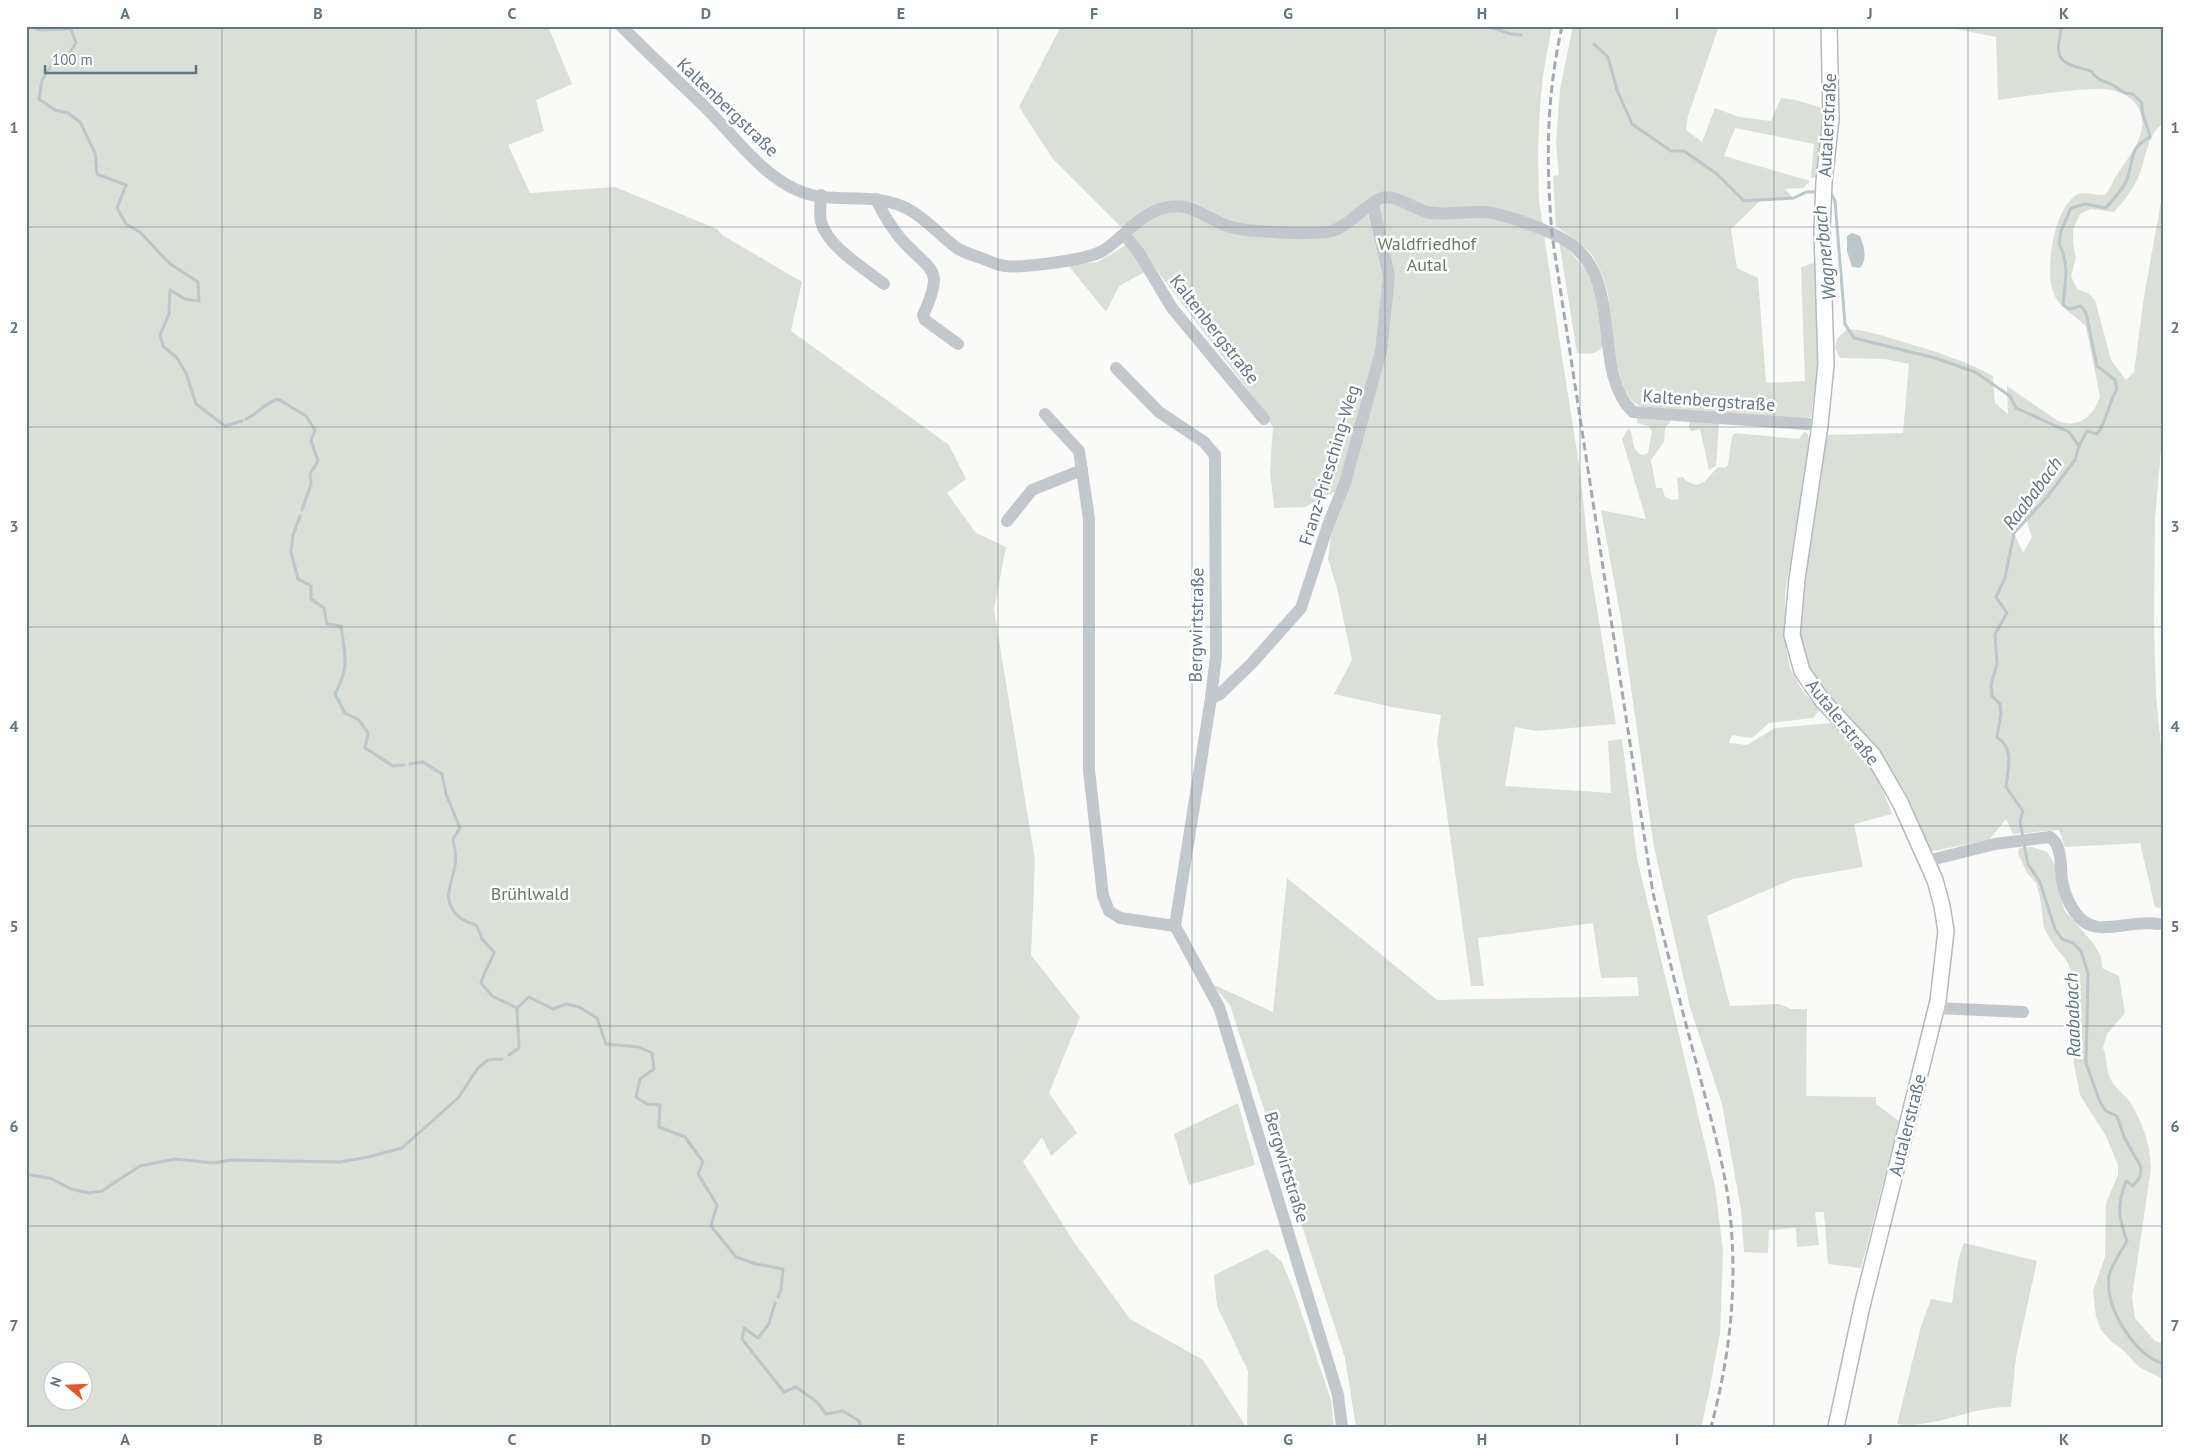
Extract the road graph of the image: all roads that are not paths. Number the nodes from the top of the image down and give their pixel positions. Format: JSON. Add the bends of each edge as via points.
{"nodes":[{"id":1,"x":621,"y":26,"type":"edge"},
{"id":2,"x":1828,"y":26,"type":"edge"},
{"id":3,"x":821,"y":195,"type":"junction"},
{"id":4,"x":876,"y":199,"type":"junction"},
{"id":5,"x":1373,"y":204,"type":"junction"},
{"id":6,"x":1124,"y":234,"type":"junction"},
{"id":7,"x":884,"y":284,"type":"dead end"},
{"id":8,"x":958,"y":344,"type":"dead end"},
{"id":9,"x":1116,"y":368,"type":"dead end"},
{"id":10,"x":1045,"y":414,"type":"dead end"},
{"id":11,"x":1264,"y":419,"type":"dead end"},
{"id":12,"x":1820,"y":426,"type":"junction"},
{"id":13,"x":1082,"y":470,"type":"junction"},
{"id":14,"x":1007,"y":521,"type":"dead end"},
{"id":15,"x":1211,"y":698,"type":"junction"},
{"id":16,"x":1927,"y":860,"type":"junction"},
{"id":17,"x":2158,"y":924,"type":"dead end"},
{"id":18,"x":1175,"y":926,"type":"junction"},
{"id":19,"x":1936,"y":1008,"type":"junction"},
{"id":20,"x":2023,"y":1012,"type":"dead end"},
{"id":21,"x":1836,"y":1426,"type":"edge"},
{"id":22,"x":1342,"y":1427,"type":"edge"}],
"edges":[{"from":1,"to":3,"type":"street","name":"Kaltenbergstraße","via":[[763,167],[796,190]]},
{"from":2,"to":12,"type":"main road","name":"Autalerstraße","via":[[1831,119],[1823,201],[1826,364]]},
{"from":3,"to":4,"type":"street","name":"Kaltenbergstraße"},
{"from":3,"to":7,"type":"street","via":[[821,220],[825,231],[834,243]]},
{"from":4,"to":6,"type":"street","name":"Kaltenbergstraße","via":[[911,210],[960,250],[1000,266],[1062,261],[1101,253]]},
{"from":4,"to":8,"type":"street","via":[[886,220],[932,270],[934,284],[932,296],[922,314],[925,320]]},
{"from":5,"to":6,"type":"street","name":"Kaltenbergstraße","via":[[1332,231],[1276,232],[1227,227],[1188,206],[1161,209],[1137,221]]},
{"from":5,"to":12,"type":"street","name":"Kaltenbergstraße","via":[[1381,198],[1394,198],[1422,211],[1444,215],[1486,212],[1521,221],[1572,245],[1592,265],[1600,285],[1616,384],[1624,404],[1633,412]]},
{"from":5,"to":15,"type":"street","name":"Franz-Priesching-Weg","via":[[1389,276],[1381,351],[1345,483],[1301,608],[1252,663],[1220,694]]},
{"from":6,"to":11,"type":"street","name":"Kaltenbergstraße","via":[[1172,308]]},
{"from":9,"to":15,"type":"street","name":"Bergwirtstraße","via":[[1159,412],[1204,442],[1215,455],[1216,656]]},
{"from":10,"to":13,"type":"street","via":[[1079,451]]},
{"from":12,"to":16,"type":"main road","name":"Autalerstraße","via":[[1792,635],[1802,670],[1822,700],[1873,755],[1900,802]]},
{"from":13,"to":14,"type":"street","via":[[1032,490]]},
{"from":13,"to":18,"type":"street","via":[[1089,518],[1089,770],[1103,896],[1109,911],[1120,918]]},
{"from":15,"to":18,"type":"street","name":"Bergwirtstraße"},
{"from":16,"to":17,"type":"street","via":[[1995,844],[2050,838],[2056,842],[2068,902],[2084,924],[2100,928]]},
{"from":16,"to":19,"type":"main road","name":"Autalerstraße","via":[[1940,897],[1946,931]]},
{"from":18,"to":22,"type":"street","name":"Bergwirtstraße","via":[[1219,1008],[1338,1395]]},
{"from":19,"to":20,"type":"street"},
{"from":19,"to":21,"type":"main road","name":"Autalerstraße","via":[[1862,1306]]}]}
